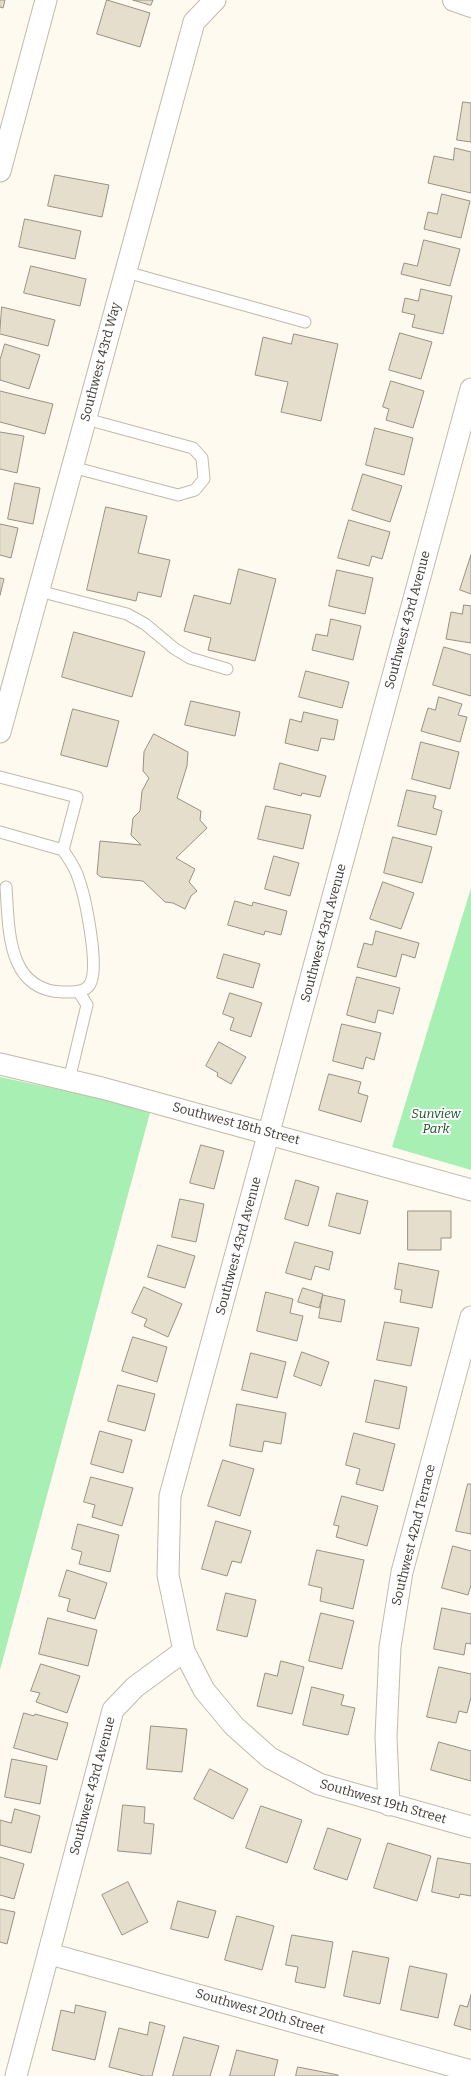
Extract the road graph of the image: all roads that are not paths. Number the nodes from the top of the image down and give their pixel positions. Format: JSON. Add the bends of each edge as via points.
{"nodes":[{"id":1,"x":46,"y":0,"type":"edge"},
{"id":2,"x":215,"y":0,"type":"edge"},
{"id":3,"x":454,"y":0,"type":"edge"},
{"id":4,"x":471,"y":6,"type":"edge"},
{"id":5,"x":0,"y":171,"type":"edge"},
{"id":6,"x":126,"y":272,"type":"junction"},
{"id":7,"x":305,"y":322,"type":"dead end"},
{"id":8,"x":471,"y":389,"type":"edge"},
{"id":9,"x":86,"y":419,"type":"junction"},
{"id":10,"x":72,"y":467,"type":"junction"},
{"id":11,"x":39,"y":591,"type":"junction"},
{"id":12,"x":227,"y":669,"type":"dead end"},
{"id":13,"x":0,"y":732,"type":"edge"},
{"id":14,"x":0,"y":777,"type":"edge"},
{"id":15,"x":0,"y":832,"type":"edge"},
{"id":16,"x":63,"y":850,"type":"junction"},
{"id":17,"x":6,"y":887,"type":"dead end"},
{"id":18,"x":79,"y":992,"type":"junction"},
{"id":19,"x":0,"y":1064,"type":"edge"},
{"id":20,"x":69,"y":1080,"type":"junction"},
{"id":21,"x":270,"y":1133,"type":"junction"},
{"id":22,"x":471,"y":1190,"type":"edge"},
{"id":23,"x":471,"y":1318,"type":"edge"},
{"id":24,"x":184,"y":1651,"type":"junction"},
{"id":25,"x":389,"y":1805,"type":"junction"},
{"id":26,"x":471,"y":1827,"type":"edge"},
{"id":27,"x":50,"y":1954,"type":"junction"},
{"id":28,"x":471,"y":2071,"type":"edge"},
{"id":29,"x":16,"y":2076,"type":"edge"}],
"edges":[{"from":1,"to":5,"type":"street"},
{"from":2,"to":6,"type":"street","name":"Southwest 43rd Way","via":[[194,22]]},
{"from":3,"to":4,"type":"main road"},
{"from":6,"to":7,"type":"lane"},
{"from":6,"to":9,"type":"street","name":"Southwest 43rd Way"},
{"from":8,"to":21,"type":"street","name":"Southwest 43rd Avenue"},
{"from":9,"to":10,"type":"street","name":"Southwest 43rd Way"},
{"from":9,"to":10,"type":"lane","via":[[193,448],[202,458],[204,479],[195,490],[178,495]]},
{"from":10,"to":11,"type":"street","name":"Southwest 43rd Way"},
{"from":11,"to":12,"type":"lane","via":[[127,614],[145,624],[190,658]]},
{"from":11,"to":13,"type":"street","name":"Southwest 43rd Way"},
{"from":14,"to":16,"type":"lane","via":[[77,797]]},
{"from":15,"to":16,"type":"lane"},
{"from":16,"to":18,"type":"lane","via":[[78,876],[92,936],[94,974],[90,985]]},
{"from":17,"to":18,"type":"lane","via":[[10,944],[20,971],[40,986],[59,992]]},
{"from":18,"to":20,"type":"lane","via":[[87,1006]]},
{"from":19,"to":20,"type":"street","name":"Southwest 18th Street"},
{"from":20,"to":21,"type":"street","name":"Southwest 18th Street"},
{"from":21,"to":22,"type":"street","name":"Southwest 18th Street"},
{"from":21,"to":24,"type":"street","name":"Southwest 43rd Avenue","via":[[170,1496],[168,1575]]},
{"from":23,"to":25,"type":"street","name":"Southwest 42nd Terrace","via":[[402,1572],[390,1647],[386,1736]]},
{"from":24,"to":25,"type":"street","name":"Southwest 19th Street","via":[[204,1690],[234,1726],[270,1758],[319,1784]]},
{"from":24,"to":27,"type":"street","name":"Southwest 43rd Avenue","via":[[135,1687],[112,1710]]},
{"from":25,"to":26,"type":"street","name":"Southwest 19th Street"},
{"from":27,"to":28,"type":"street","name":"Southwest 20th Street"},
{"from":27,"to":29,"type":"street","name":"Southwest 43rd Avenue"}]}
